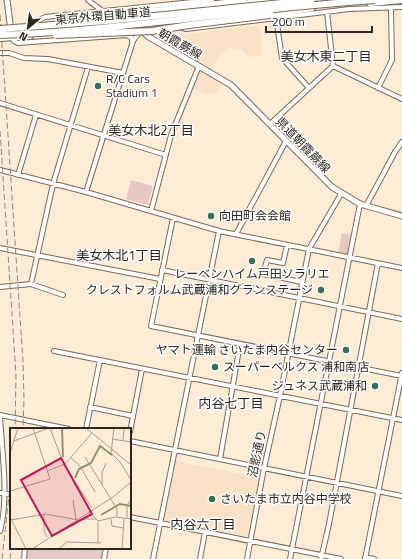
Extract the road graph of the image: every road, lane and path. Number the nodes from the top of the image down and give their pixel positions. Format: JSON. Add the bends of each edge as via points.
{"nodes":[{"id":1,"x":7,"y":0,"type":"edge"},
{"id":2,"x":212,"y":0,"type":"edge"},
{"id":3,"x":256,"y":0,"type":"edge"},
{"id":4,"x":281,"y":0,"type":"edge"},
{"id":5,"x":311,"y":0,"type":"edge"},
{"id":6,"x":375,"y":0,"type":"edge"},
{"id":7,"x":89,"y":1,"type":"edge"},
{"id":8,"x":196,"y":1,"type":"edge"},
{"id":9,"x":401,"y":1,"type":"edge"},
{"id":10,"x":402,"y":7,"type":"edge"},
{"id":11,"x":312,"y":8,"type":"junction"},
{"id":12,"x":391,"y":8,"type":"junction"},
{"id":13,"x":106,"y":11,"type":"junction"},
{"id":14,"x":327,"y":12,"type":"junction"},
{"id":15,"x":88,"y":13,"type":"junction"},
{"id":16,"x":274,"y":16,"type":"junction"},
{"id":17,"x":135,"y":17,"type":"junction"},
{"id":18,"x":168,"y":24,"type":"junction"},
{"id":19,"x":31,"y":25,"type":"junction"},
{"id":20,"x":10,"y":26,"type":"junction"},
{"id":21,"x":40,"y":27,"type":"junction"},
{"id":22,"x":0,"y":28,"type":"edge"},
{"id":23,"x":118,"y":29,"type":"junction"},
{"id":24,"x":141,"y":29,"type":"junction"},
{"id":25,"x":2,"y":36,"type":"edge"},
{"id":26,"x":110,"y":36,"type":"junction"},
{"id":27,"x":12,"y":38,"type":"junction"},
{"id":28,"x":131,"y":46,"type":"junction"},
{"id":29,"x":0,"y":53,"type":"edge"},
{"id":30,"x":333,"y":66,"type":"junction"},
{"id":31,"x":88,"y":67,"type":"junction"},
{"id":32,"x":201,"y":67,"type":"junction"},
{"id":33,"x":123,"y":73,"type":"junction"},
{"id":34,"x":309,"y":88,"type":"junction"},
{"id":35,"x":378,"y":88,"type":"junction"},
{"id":36,"x":402,"y":99,"type":"edge"},
{"id":37,"x":0,"y":103,"type":"edge"},
{"id":38,"x":36,"y":115,"type":"junction"},
{"id":39,"x":270,"y":124,"type":"junction"},
{"id":40,"x":71,"y":126,"type":"junction"},
{"id":41,"x":104,"y":135,"type":"junction"},
{"id":42,"x":286,"y":142,"type":"junction"},
{"id":43,"x":402,"y":142,"type":"edge"},
{"id":44,"x":166,"y":155,"type":"junction"},
{"id":45,"x":0,"y":170,"type":"edge"},
{"id":46,"x":18,"y":175,"type":"junction"},
{"id":47,"x":53,"y":184,"type":"junction"},
{"id":48,"x":86,"y":192,"type":"junction"},
{"id":49,"x":341,"y":194,"type":"junction"},
{"id":50,"x":360,"y":204,"type":"junction"},
{"id":51,"x":366,"y":206,"type":"junction"},
{"id":52,"x":151,"y":211,"type":"junction"},
{"id":53,"x":402,"y":216,"type":"edge"},
{"id":54,"x":173,"y":218,"type":"junction"},
{"id":55,"x":219,"y":231,"type":"junction"},
{"id":56,"x":236,"y":234,"type":"junction"},
{"id":57,"x":287,"y":245,"type":"junction"},
{"id":58,"x":0,"y":248,"type":"edge"},
{"id":59,"x":309,"y":249,"type":"junction"},
{"id":60,"x":37,"y":256,"type":"junction"},
{"id":61,"x":350,"y":258,"type":"junction"},
{"id":62,"x":378,"y":263,"type":"junction"},
{"id":63,"x":402,"y":268,"type":"edge"},
{"id":64,"x":162,"y":270,"type":"junction"},
{"id":65,"x":160,"y":279,"type":"junction"},
{"id":66,"x":209,"y":280,"type":"junction"},
{"id":67,"x":302,"y":282,"type":"junction"},
{"id":68,"x":31,"y":284,"type":"junction"},
{"id":69,"x":0,"y":287,"type":"edge"},
{"id":70,"x":63,"y":295,"type":"dead end"},
{"id":71,"x":298,"y":298,"type":"junction"},
{"id":72,"x":340,"y":306,"type":"junction"},
{"id":73,"x":369,"y":312,"type":"junction"},
{"id":74,"x":402,"y":319,"type":"edge"},
{"id":75,"x":198,"y":336,"type":"junction"},
{"id":76,"x":240,"y":344,"type":"junction"},
{"id":77,"x":54,"y":351,"type":"dead end"},
{"id":78,"x":288,"y":353,"type":"junction"},
{"id":79,"x":100,"y":360,"type":"junction"},
{"id":80,"x":329,"y":361,"type":"junction"},
{"id":81,"x":358,"y":367,"type":"junction"},
{"id":82,"x":142,"y":369,"type":"junction"},
{"id":83,"x":402,"y":375,"type":"edge"},
{"id":84,"x":190,"y":378,"type":"junction"},
{"id":85,"x":232,"y":387,"type":"junction"},
{"id":86,"x":280,"y":396,"type":"junction"},
{"id":87,"x":320,"y":404,"type":"junction"},
{"id":88,"x":90,"y":407,"type":"junction"},
{"id":89,"x":350,"y":410,"type":"junction"},
{"id":90,"x":0,"y":416,"type":"edge"},
{"id":91,"x":133,"y":416,"type":"junction"},
{"id":92,"x":393,"y":418,"type":"junction"},
{"id":93,"x":402,"y":420,"type":"edge"},
{"id":94,"x":41,"y":424,"type":"junction"},
{"id":95,"x":40,"y":428,"type":"edge"},
{"id":96,"x":63,"y":428,"type":"edge"},
{"id":97,"x":86,"y":428,"type":"edge"},
{"id":98,"x":131,"y":428,"type":"edge"},
{"id":99,"x":131,"y":441,"type":"edge"},
{"id":100,"x":175,"y":450,"type":"junction"},
{"id":101,"x":220,"y":459,"type":"junction"},
{"id":102,"x":264,"y":468,"type":"junction"},
{"id":103,"x":306,"y":477,"type":"junction"},
{"id":104,"x":336,"y":483,"type":"junction"},
{"id":105,"x":378,"y":492,"type":"junction"},
{"id":106,"x":2,"y":493,"type":"edge"},
{"id":107,"x":402,"y":496,"type":"edge"},
{"id":108,"x":131,"y":517,"type":"edge"},
{"id":109,"x":160,"y":523,"type":"junction"},
{"id":110,"x":0,"y":531,"type":"edge"},
{"id":111,"x":205,"y":532,"type":"junction"},
{"id":112,"x":250,"y":541,"type":"junction"},
{"id":113,"x":25,"y":549,"type":"edge"},
{"id":114,"x":106,"y":549,"type":"edge"},
{"id":115,"x":292,"y":549,"type":"junction"},
{"id":116,"x":321,"y":557,"type":"edge"},
{"id":117,"x":365,"y":558,"type":"edge"},
{"id":118,"x":24,"y":559,"type":"edge"},
{"id":119,"x":104,"y":559,"type":"edge"},
{"id":120,"x":153,"y":559,"type":"edge"},
{"id":121,"x":200,"y":559,"type":"edge"},
{"id":122,"x":247,"y":559,"type":"edge"},
{"id":123,"x":290,"y":559,"type":"edge"},
{"id":124,"x":341,"y":559,"type":"edge"},
{"id":125,"x":374,"y":559,"type":"edge"}],
"edges":[{"from":1,"to":20,"type":"main road"},
{"from":2,"to":8,"type":"street"},
{"from":3,"to":21,"type":"highway","bridge":true,"via":[[108,16]]},
{"from":4,"to":17,"type":"highway"},
{"from":5,"to":21,"type":"highway","name":"東京外環自動車道","bridge":true},
{"from":6,"to":25,"type":"highway","name":"東京外環自動車道","bridge":true},
{"from":7,"to":13,"type":"street"},
{"from":7,"to":15,"type":"street","via":[[92,4]]},
{"from":8,"to":13,"type":"street"},
{"from":9,"to":11,"type":"highway"},
{"from":10,"to":12,"type":"street"},
{"from":11,"to":16,"type":"highway"},
{"from":11,"to":18,"type":"highway"},
{"from":12,"to":14,"type":"street"},
{"from":12,"to":35,"type":"street","via":[[392,60]]},
{"from":13,"to":15,"type":"street"},
{"from":14,"to":16,"type":"street"},
{"from":14,"to":30,"type":"street"},
{"from":15,"to":19,"type":"street","via":[[45,17]]},
{"from":16,"to":18,"type":"street","via":[[186,29]]},
{"from":16,"to":25,"type":"highway","bridge":true,"via":[[152,31]]},
{"from":16,"to":34,"type":"street","via":[[282,58]]},
{"from":17,"to":19,"type":"highway"},
{"from":17,"to":24,"type":"main road","name":"朝霞蕨線"},
{"from":18,"to":24,"type":"highway"},
{"from":19,"to":20,"type":"highway"},
{"from":20,"to":22,"type":"highway"},
{"from":20,"to":27,"type":"main road"},
{"from":21,"to":22,"type":"highway","name":"東京外環自動車道","bridge":true},
{"from":23,"to":24,"type":"highway"},
{"from":23,"to":26,"type":"street"},
{"from":23,"to":27,"type":"highway"},
{"from":24,"to":28,"type":"street"},
{"from":24,"to":32,"type":"main road","name":"朝霞蕨線","via":[[152,40]]},
{"from":25,"to":27,"type":"highway"},
{"from":26,"to":27,"type":"street","via":[[18,43]]},
{"from":26,"to":28,"type":"street","via":[[130,36]]},
{"from":28,"to":33,"type":"street"},
{"from":29,"to":31,"type":"street"},
{"from":30,"to":34,"type":"street"},
{"from":30,"to":35,"type":"street"},
{"from":31,"to":33,"type":"street"},
{"from":31,"to":40,"type":"street"},
{"from":32,"to":39,"type":"main road","name":"県道朝霞蕨線","via":[[231,85]]},
{"from":32,"to":44,"type":"street","via":[[171,135]]},
{"from":33,"to":41,"type":"street"},
{"from":34,"to":39,"type":"street"},
{"from":35,"to":36,"type":"street"},
{"from":37,"to":38,"type":"street"},
{"from":38,"to":40,"type":"street"},
{"from":38,"to":46,"type":"street"},
{"from":39,"to":42,"type":"main road","name":"県道朝霞蕨線"},
{"from":40,"to":41,"type":"street"},
{"from":40,"to":47,"type":"street"},
{"from":41,"to":44,"type":"street"},
{"from":41,"to":48,"type":"street"},
{"from":42,"to":49,"type":"main road","name":"県道朝霞蕨線","via":[[324,181]]},
{"from":42,"to":56,"type":"street"},
{"from":43,"to":51,"type":"street"},
{"from":44,"to":52,"type":"street"},
{"from":45,"to":46,"type":"street"},
{"from":46,"to":47,"type":"street"},
{"from":47,"to":48,"type":"street"},
{"from":47,"to":60,"type":"street"},
{"from":48,"to":52,"type":"street"},
{"from":49,"to":50,"type":"main road","name":"県道朝霞蕨線"},
{"from":49,"to":59,"type":"street","name":"沼影通り"},
{"from":50,"to":51,"type":"main road","name":"県道朝霞蕨線"},
{"from":50,"to":61,"type":"street"},
{"from":51,"to":53,"type":"main road","name":"県道朝霞蕨線"},
{"from":52,"to":54,"type":"street"},
{"from":54,"to":55,"type":"street"},
{"from":54,"to":64,"type":"street"},
{"from":55,"to":56,"type":"street"},
{"from":55,"to":66,"type":"street"},
{"from":56,"to":57,"type":"street"},
{"from":57,"to":59,"type":"street"},
{"from":57,"to":67,"type":"street","via":[[283,263],[267,260],[263,274]]},
{"from":58,"to":60,"type":"street"},
{"from":59,"to":61,"type":"street"},
{"from":59,"to":67,"type":"street","name":"沼影通り"},
{"from":60,"to":65,"type":"street"},
{"from":60,"to":68,"type":"street"},
{"from":61,"to":62,"type":"street"},
{"from":61,"to":72,"type":"street"},
{"from":62,"to":63,"type":"street"},
{"from":62,"to":73,"type":"street"},
{"from":64,"to":65,"type":"street"},
{"from":64,"to":66,"type":"street"},
{"from":65,"to":75,"type":"street","via":[[151,326]]},
{"from":66,"to":71,"type":"street"},
{"from":66,"to":75,"type":"street"},
{"from":67,"to":71,"type":"street","name":"沼影通り"},
{"from":68,"to":69,"type":"street"},
{"from":68,"to":70,"type":"street"},
{"from":71,"to":72,"type":"street"},
{"from":71,"to":78,"type":"street","name":"沼影通り"},
{"from":72,"to":73,"type":"street"},
{"from":72,"to":80,"type":"street"},
{"from":73,"to":74,"type":"street"},
{"from":73,"to":81,"type":"street"},
{"from":75,"to":76,"type":"street"},
{"from":75,"to":84,"type":"street"},
{"from":76,"to":78,"type":"street"},
{"from":76,"to":85,"type":"street"},
{"from":77,"to":79,"type":"street"},
{"from":78,"to":80,"type":"street"},
{"from":78,"to":86,"type":"street","name":"沼影通り"},
{"from":79,"to":82,"type":"street"},
{"from":79,"to":88,"type":"street"},
{"from":80,"to":81,"type":"street"},
{"from":80,"to":87,"type":"street"},
{"from":81,"to":83,"type":"street"},
{"from":81,"to":89,"type":"street"},
{"from":82,"to":84,"type":"street"},
{"from":82,"to":91,"type":"street"},
{"from":83,"to":92,"type":"street"},
{"from":84,"to":85,"type":"street"},
{"from":84,"to":100,"type":"street"},
{"from":85,"to":86,"type":"street"},
{"from":85,"to":101,"type":"street"},
{"from":86,"to":87,"type":"street"},
{"from":86,"to":102,"type":"street","name":"沼影通り"},
{"from":87,"to":89,"type":"street"},
{"from":87,"to":103,"type":"street"},
{"from":88,"to":91,"type":"street"},
{"from":88,"to":97,"type":"street"},
{"from":89,"to":92,"type":"street"},
{"from":89,"to":104,"type":"street"},
{"from":90,"to":94,"type":"street"},
{"from":90,"to":106,"type":"street"},
{"from":91,"to":98,"type":"street"},
{"from":92,"to":93,"type":"street"},
{"from":92,"to":105,"type":"street"},
{"from":94,"to":95,"type":"street"},
{"from":94,"to":96,"type":"street"},
{"from":99,"to":100,"type":"street"},
{"from":100,"to":101,"type":"street"},
{"from":100,"to":109,"type":"street"},
{"from":101,"to":102,"type":"street"},
{"from":102,"to":103,"type":"street"},
{"from":102,"to":112,"type":"street","name":"沼影通り"},
{"from":103,"to":104,"type":"street"},
{"from":103,"to":115,"type":"street"},
{"from":104,"to":105,"type":"street"},
{"from":104,"to":116,"type":"street"},
{"from":105,"to":107,"type":"street"},
{"from":105,"to":117,"type":"street"},
{"from":106,"to":110,"type":"street"},
{"from":108,"to":109,"type":"street"},
{"from":109,"to":111,"type":"street"},
{"from":109,"to":120,"type":"street"},
{"from":111,"to":112,"type":"street"},
{"from":111,"to":121,"type":"street"},
{"from":112,"to":115,"type":"street"},
{"from":112,"to":122,"type":"street","name":"沼影通り"},
{"from":113,"to":118,"type":"street"},
{"from":114,"to":119,"type":"street"},
{"from":115,"to":116,"type":"street"},
{"from":115,"to":123,"type":"street"},
{"from":116,"to":124,"type":"street"},
{"from":117,"to":125,"type":"street"}]}
